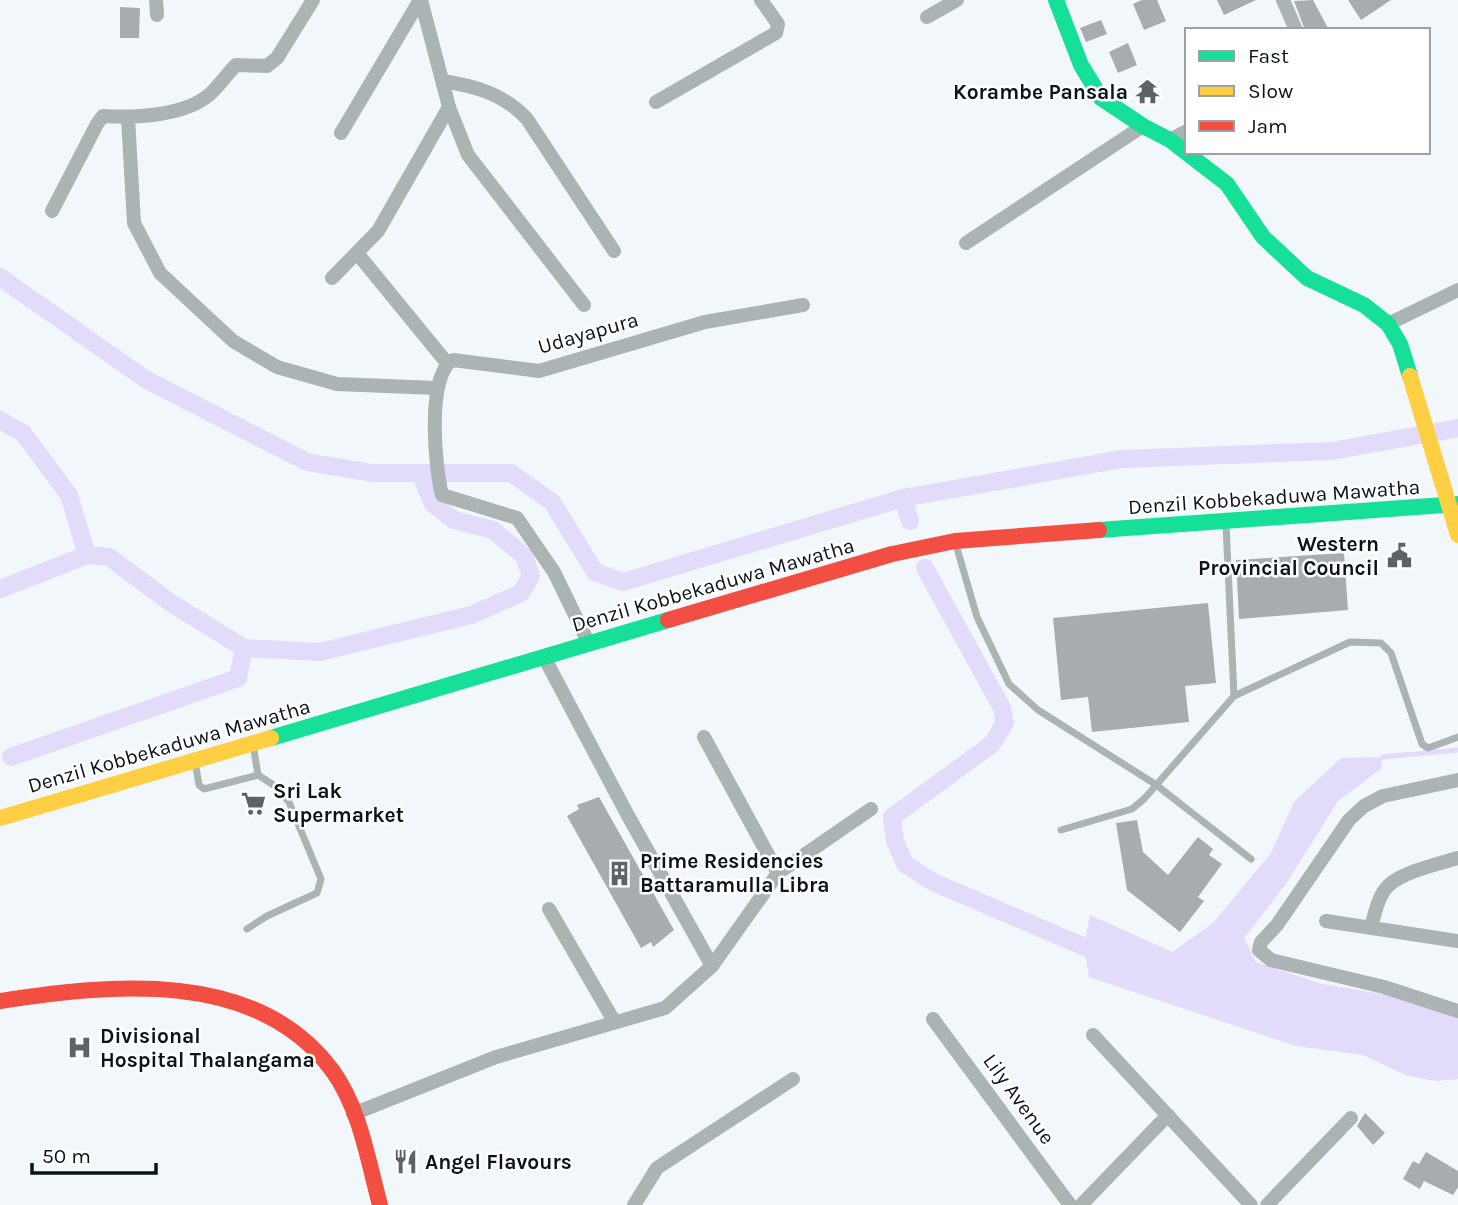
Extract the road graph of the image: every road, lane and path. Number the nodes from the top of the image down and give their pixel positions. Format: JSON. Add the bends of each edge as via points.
{"nodes":[{"id":1,"x":156,"y":0,"type":"edge"},
{"id":2,"x":313,"y":0,"type":"edge"},
{"id":3,"x":420,"y":0,"type":"edge"},
{"id":4,"x":761,"y":0,"type":"edge"},
{"id":5,"x":957,"y":0,"type":"edge"},
{"id":6,"x":1056,"y":0,"type":"edge"},
{"id":7,"x":1283,"y":0,"type":"edge"},
{"id":8,"x":157,"y":15,"type":"dead end"},
{"id":9,"x":928,"y":17,"type":"dead end"},
{"id":10,"x":1295,"y":28,"type":"edge"},
{"id":11,"x":443,"y":81,"type":"junction"},
{"id":12,"x":656,"y":102,"type":"dead end"},
{"id":13,"x":449,"y":107,"type":"junction"},
{"id":14,"x":128,"y":118,"type":"junction"},
{"id":15,"x":1143,"y":126,"type":"junction"},
{"id":16,"x":1185,"y":132,"type":"edge"},
{"id":17,"x":341,"y":133,"type":"dead end"},
{"id":18,"x":1170,"y":140,"type":"junction"},
{"id":19,"x":1185,"y":152,"type":"edge"},
{"id":20,"x":1188,"y":154,"type":"edge"},
{"id":21,"x":52,"y":211,"type":"dead end"},
{"id":22,"x":966,"y":243,"type":"dead end"},
{"id":23,"x":614,"y":251,"type":"dead end"},
{"id":24,"x":356,"y":253,"type":"junction"},
{"id":25,"x":332,"y":278,"type":"dead end"},
{"id":26,"x":1458,"y":290,"type":"edge"},
{"id":27,"x":584,"y":305,"type":"dead end"},
{"id":28,"x":803,"y":305,"type":"dead end"},
{"id":29,"x":1388,"y":324,"type":"junction"},
{"id":30,"x":447,"y":363,"type":"junction"},
{"id":31,"x":436,"y":388,"type":"junction"},
{"id":32,"x":1453,"y":504,"type":"edge"},
{"id":33,"x":1226,"y":521,"type":"junction"},
{"id":34,"x":1458,"y":536,"type":"edge"},
{"id":35,"x":955,"y":541,"type":"junction"},
{"id":36,"x":589,"y":644,"type":"junction"},
{"id":37,"x":544,"y":657,"type":"junction"},
{"id":38,"x":1234,"y":696,"type":"junction"},
{"id":39,"x":704,"y":737,"type":"dead end"},
{"id":40,"x":1458,"y":737,"type":"edge"},
{"id":41,"x":253,"y":743,"type":"junction"},
{"id":42,"x":195,"y":761,"type":"junction"},
{"id":43,"x":258,"y":775,"type":"junction"},
{"id":44,"x":1458,"y":780,"type":"edge"},
{"id":45,"x":1155,"y":784,"type":"junction"},
{"id":46,"x":872,"y":809,"type":"dead end"},
{"id":47,"x":0,"y":818,"type":"edge"},
{"id":48,"x":1061,"y":830,"type":"dead end"},
{"id":49,"x":1458,"y":858,"type":"edge"},
{"id":50,"x":1251,"y":859,"type":"dead end"},
{"id":51,"x":778,"y":873,"type":"junction"},
{"id":52,"x":548,"y":909,"type":"dead end"},
{"id":53,"x":1326,"y":921,"type":"dead end"},
{"id":54,"x":1371,"y":927,"type":"junction"},
{"id":55,"x":247,"y":929,"type":"dead end"},
{"id":56,"x":1458,"y":942,"type":"edge"},
{"id":57,"x":712,"y":966,"type":"junction"},
{"id":58,"x":0,"y":1001,"type":"edge"},
{"id":59,"x":1458,"y":1011,"type":"edge"},
{"id":60,"x":933,"y":1019,"type":"dead end"},
{"id":61,"x":614,"y":1021,"type":"junction"},
{"id":62,"x":1093,"y":1035,"type":"dead end"},
{"id":63,"x":793,"y":1079,"type":"dead end"},
{"id":64,"x":353,"y":1114,"type":"junction"},
{"id":65,"x":1168,"y":1115,"type":"junction"},
{"id":66,"x":1352,"y":1118,"type":"dead end"},
{"id":67,"x":380,"y":1205,"type":"edge"},
{"id":68,"x":634,"y":1205,"type":"edge"},
{"id":69,"x":1070,"y":1205,"type":"edge"},
{"id":70,"x":1081,"y":1205,"type":"edge"},
{"id":71,"x":1251,"y":1205,"type":"edge"},
{"id":72,"x":1267,"y":1205,"type":"edge"}],
"edges":[{"from":1,"to":8,"type":"street"},
{"from":2,"to":14,"type":"street","via":[[277,58],[267,66],[236,65],[210,94],[189,108]]},
{"from":3,"to":11,"type":"street"},
{"from":3,"to":17,"type":"street"},
{"from":4,"to":12,"type":"street","via":[[778,24],[776,33]]},
{"from":5,"to":9,"type":"street"},
{"from":6,"to":15,"type":"main road","via":[[1101,98]]},
{"from":7,"to":10,"type":"street"},
{"from":11,"to":13,"type":"street"},
{"from":11,"to":23,"type":"street","via":[[470,85],[516,107]]},
{"from":13,"to":24,"type":"street","via":[[378,231]]},
{"from":13,"to":27,"type":"street","via":[[468,155]]},
{"from":14,"to":21,"type":"street","via":[[103,116]]},
{"from":14,"to":31,"type":"street","via":[[134,223],[160,273],[233,341],[277,367],[337,384]]},
{"from":15,"to":18,"type":"main road"},
{"from":15,"to":22,"type":"street"},
{"from":16,"to":18,"type":"street"},
{"from":18,"to":19,"type":"main road"},
{"from":20,"to":29,"type":"main road","via":[[1227,184],[1263,237],[1307,278],[1364,305]]},
{"from":24,"to":25,"type":"street"},
{"from":24,"to":30,"type":"street"},
{"from":26,"to":29,"type":"street"},
{"from":28,"to":30,"type":"street","name":"Udayapura","via":[[705,322],[539,371],[453,360]]},
{"from":29,"to":32,"type":"main road","via":[[1400,344],[1432,454]]},
{"from":30,"to":31,"type":"street"},
{"from":31,"to":36,"type":"street","via":[[436,473],[442,495],[517,518],[554,572]]},
{"from":32,"to":33,"type":"main road","name":"Denzil Kobbekaduwa Mawatha"},
{"from":32,"to":34,"type":"main road"},
{"from":33,"to":35,"type":"main road","name":"Denzil Kobbekaduwa Mawatha"},
{"from":33,"to":38,"type":"lane"},
{"from":35,"to":36,"type":"main road","name":"Denzil Kobbekaduwa Mawatha","via":[[892,554]]},
{"from":35,"to":45,"type":"lane","via":[[977,617],[1009,684],[1038,710]]},
{"from":36,"to":37,"type":"main road","name":"Denzil Kobbekaduwa Mawatha"},
{"from":37,"to":41,"type":"main road","name":"Denzil Kobbekaduwa Mawatha"},
{"from":37,"to":57,"type":"street"},
{"from":38,"to":40,"type":"lane","via":[[1350,642],[1381,643],[1391,653],[1422,744],[1429,747]]},
{"from":38,"to":45,"type":"lane"},
{"from":39,"to":51,"type":"street"},
{"from":41,"to":42,"type":"main road","name":"Denzil Kobbekaduwa Mawatha"},
{"from":41,"to":43,"type":"lane"},
{"from":42,"to":43,"type":"lane","via":[[199,785],[204,789]]},
{"from":42,"to":47,"type":"main road","name":"Denzil Kobbekaduwa Mawatha"},
{"from":43,"to":55,"type":"lane","via":[[289,802],[321,879],[317,893]]},
{"from":44,"to":59,"type":"street","via":[[1383,796],[1364,806],[1349,820],[1259,950],[1271,960],[1384,987]]},
{"from":45,"to":48,"type":"lane","via":[[1132,809]]},
{"from":45,"to":50,"type":"lane"},
{"from":46,"to":51,"type":"street"},
{"from":49,"to":54,"type":"street","via":[[1416,871],[1389,886]]},
{"from":51,"to":57,"type":"street"},
{"from":52,"to":61,"type":"street"},
{"from":53,"to":54,"type":"street"},
{"from":54,"to":56,"type":"street"},
{"from":57,"to":61,"type":"street","via":[[665,1008]]},
{"from":58,"to":64,"type":"main road","via":[[149,989],[236,1002],[297,1033],[331,1069]]},
{"from":60,"to":69,"type":"street","name":"Lily Avenue"},
{"from":61,"to":64,"type":"street","via":[[496,1056]]},
{"from":62,"to":65,"type":"street"},
{"from":63,"to":68,"type":"street","via":[[657,1168]]},
{"from":64,"to":67,"type":"main road"},
{"from":65,"to":70,"type":"street"},
{"from":65,"to":71,"type":"street"},
{"from":66,"to":72,"type":"street"}]}
